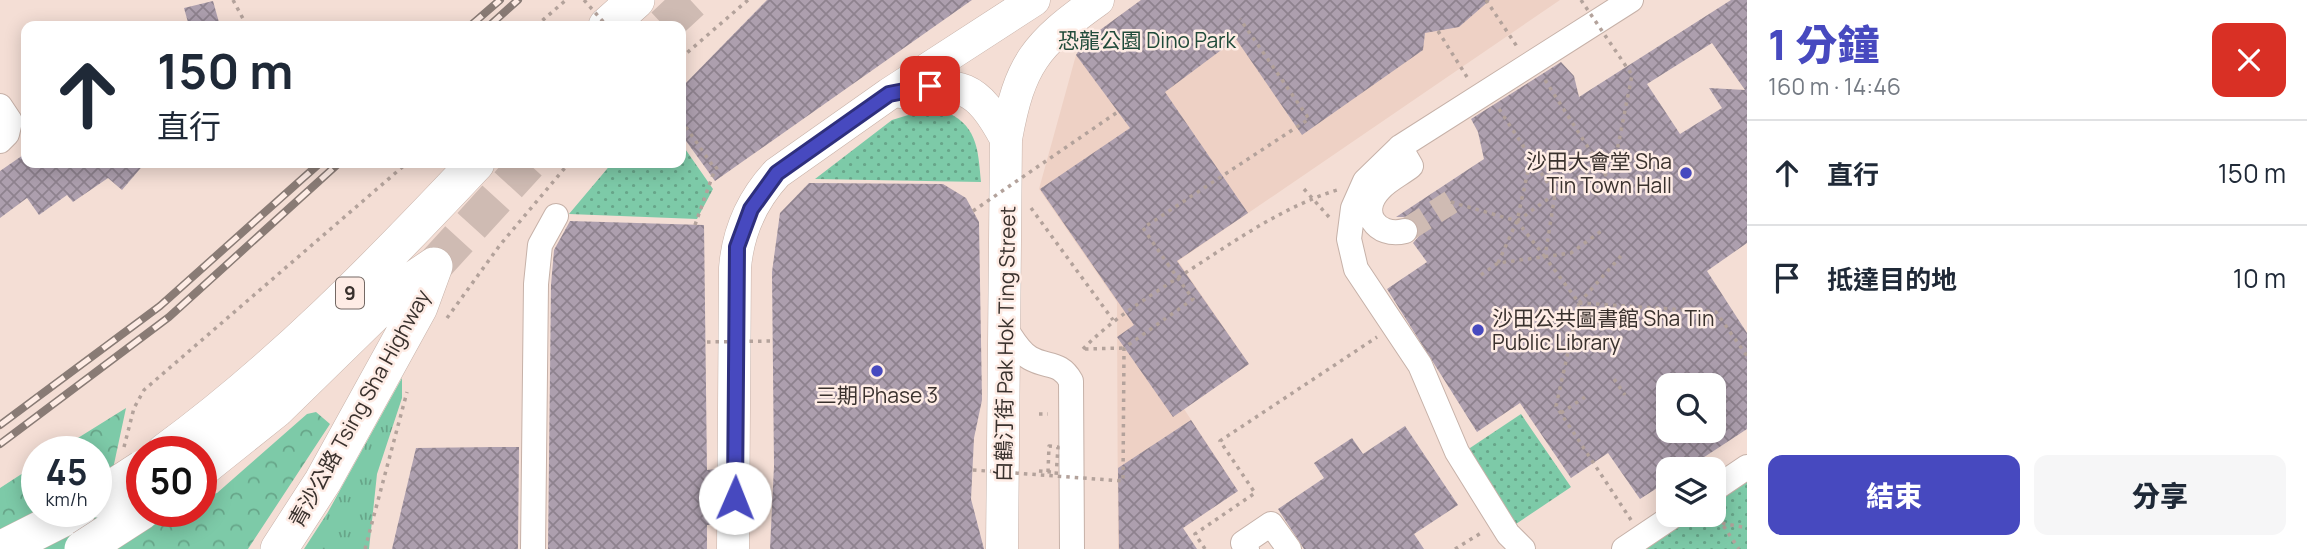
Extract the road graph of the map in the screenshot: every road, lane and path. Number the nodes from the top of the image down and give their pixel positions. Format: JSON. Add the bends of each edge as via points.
{"nodes":[{"id":1,"x":233,"y":0,"type":"edge"},
{"id":2,"x":566,"y":0,"type":"edge"},
{"id":3,"x":584,"y":0,"type":"edge"},
{"id":4,"x":636,"y":0,"type":"edge"},
{"id":5,"x":748,"y":0,"type":"edge"},
{"id":6,"x":1034,"y":0,"type":"edge"},
{"id":7,"x":1098,"y":0,"type":"edge"},
{"id":8,"x":1486,"y":0,"type":"edge"},
{"id":9,"x":1581,"y":0,"type":"edge"},
{"id":10,"x":1632,"y":0,"type":"edge"},
{"id":11,"x":1240,"y":19,"type":"dead end"},
{"id":12,"x":244,"y":21,"type":"edge"},
{"id":13,"x":542,"y":21,"type":"edge"},
{"id":14,"x":603,"y":21,"type":"edge"},
{"id":15,"x":613,"y":21,"type":"edge"},
{"id":16,"x":1438,"y":31,"type":"dead end"},
{"id":17,"x":686,"y":54,"type":"edge"},
{"id":18,"x":1533,"y":65,"type":"junction"},
{"id":19,"x":889,"y":94,"type":"junction"},
{"id":20,"x":1484,"y":96,"type":"junction"},
{"id":21,"x":0,"y":106,"type":"edge"},
{"id":22,"x":1119,"y":111,"type":"dead end"},
{"id":23,"x":686,"y":127,"type":"edge"},
{"id":24,"x":1006,"y":139,"type":"junction"},
{"id":25,"x":0,"y":141,"type":"edge"},
{"id":26,"x":1401,"y":147,"type":"junction"},
{"id":27,"x":1617,"y":151,"type":"junction"},
{"id":28,"x":1531,"y":156,"type":"junction"},
{"id":29,"x":1599,"y":164,"type":"junction"},
{"id":30,"x":1626,"y":164,"type":"dead end"},
{"id":31,"x":720,"y":165,"type":"dead end"},
{"id":32,"x":401,"y":168,"type":"edge"},
{"id":33,"x":471,"y":168,"type":"edge"},
{"id":34,"x":565,"y":168,"type":"edge"},
{"id":35,"x":715,"y":169,"type":"junction"},
{"id":36,"x":1607,"y":177,"type":"dead end"},
{"id":37,"x":1365,"y":181,"type":"junction"},
{"id":38,"x":1304,"y":190,"type":"dead end"},
{"id":39,"x":1555,"y":194,"type":"junction"},
{"id":40,"x":1312,"y":198,"type":"junction"},
{"id":41,"x":986,"y":199,"type":"dead end"},
{"id":42,"x":1451,"y":202,"type":"dead end"},
{"id":43,"x":1030,"y":206,"type":"dead end"},
{"id":44,"x":973,"y":211,"type":"dead end"},
{"id":45,"x":986,"y":213,"type":"dead end"},
{"id":46,"x":555,"y":216,"type":"dead end"},
{"id":47,"x":1517,"y":220,"type":"junction"},
{"id":48,"x":695,"y":225,"type":"dead end"},
{"id":49,"x":1604,"y":229,"type":"dead end"},
{"id":50,"x":1405,"y":231,"type":"tunnel mouth"},
{"id":51,"x":1349,"y":239,"type":"junction"},
{"id":52,"x":1621,"y":256,"type":"dead end"},
{"id":53,"x":1545,"y":257,"type":"junction"},
{"id":54,"x":1498,"y":263,"type":"junction"},
{"id":55,"x":1480,"y":275,"type":"dead end"},
{"id":56,"x":1579,"y":303,"type":"junction"},
{"id":57,"x":1114,"y":320,"type":"junction"},
{"id":58,"x":443,"y":324,"type":"dead end"},
{"id":59,"x":1394,"y":326,"type":"junction"},
{"id":60,"x":1005,"y":328,"type":"junction"},
{"id":61,"x":772,"y":341,"type":"dead end"},
{"id":62,"x":707,"y":342,"type":"dead end"},
{"id":63,"x":1124,"y":348,"type":"junction"},
{"id":64,"x":1747,"y":356,"type":"edge"},
{"id":65,"x":1614,"y":379,"type":"dead end"},
{"id":66,"x":409,"y":386,"type":"dead end"},
{"id":67,"x":1625,"y":396,"type":"dead end"},
{"id":68,"x":1585,"y":397,"type":"dead end"},
{"id":69,"x":1560,"y":413,"type":"junction"},
{"id":70,"x":223,"y":431,"type":"junction"},
{"id":71,"x":133,"y":436,"type":"edge"},
{"id":72,"x":209,"y":436,"type":"edge"},
{"id":73,"x":217,"y":441,"type":"edge"},
{"id":74,"x":986,"y":464,"type":"dead end"},
{"id":75,"x":126,"y":466,"type":"edge"},
{"id":76,"x":1747,"y":467,"type":"edge"},
{"id":77,"x":973,"y":470,"type":"dead end"},
{"id":78,"x":1048,"y":472,"type":"dead end"},
{"id":79,"x":986,"y":477,"type":"dead end"},
{"id":80,"x":1056,"y":477,"type":"junction"},
{"id":81,"x":1726,"y":481,"type":"edge"},
{"id":82,"x":112,"y":482,"type":"edge"},
{"id":83,"x":126,"y":521,"type":"edge"},
{"id":84,"x":1633,"y":523,"type":"dead end"},
{"id":85,"x":1726,"y":524,"type":"edge"},
{"id":86,"x":45,"y":527,"type":"edge"},
{"id":87,"x":1657,"y":527,"type":"edge"},
{"id":88,"x":1725,"y":527,"type":"edge"},
{"id":89,"x":1747,"y":528,"type":"edge"},
{"id":90,"x":1510,"y":534,"type":"edge"},
{"id":91,"x":2,"y":549,"type":"edge"},
{"id":92,"x":83,"y":549,"type":"edge"},
{"id":93,"x":279,"y":549,"type":"edge"},
{"id":94,"x":365,"y":549,"type":"edge"},
{"id":95,"x":533,"y":549,"type":"edge"},
{"id":96,"x":733,"y":549,"type":"edge"},
{"id":97,"x":1002,"y":549,"type":"edge"},
{"id":98,"x":1072,"y":549,"type":"edge"},
{"id":99,"x":1205,"y":549,"type":"edge"},
{"id":100,"x":1247,"y":549,"type":"edge"},
{"id":101,"x":1289,"y":549,"type":"edge"},
{"id":102,"x":1455,"y":549,"type":"edge"},
{"id":103,"x":1624,"y":549,"type":"edge"},
{"id":104,"x":1739,"y":549,"type":"edge"}],
"edges":[{"from":1,"to":12,"type":"path"},
{"from":2,"to":13,"type":"path"},
{"from":3,"to":14,"type":"path","bridge":true},
{"from":4,"to":15,"type":"highway"},
{"from":5,"to":17,"type":"path"},
{"from":6,"to":19,"type":"main road"},
{"from":7,"to":24,"type":"main road","name":"白鶴汀街 Pak Hok Ting Street","via":[[1049,37],[1035,54],[1014,97]]},
{"from":8,"to":18,"type":"path"},
{"from":9,"to":27,"type":"path","bridge":true,"via":[[1632,75]]},
{"from":10,"to":18,"type":"street"},
{"from":11,"to":63,"type":"path","bridge":true,"via":[[1309,119],[1143,228],[1193,299]]},
{"from":16,"to":20,"type":"path"},
{"from":18,"to":20,"type":"street"},
{"from":18,"to":29,"type":"path"},
{"from":19,"to":24,"type":"main road","via":[[930,86],[950,86],[973,94],[990,109]]},
{"from":19,"to":96,"type":"main road","via":[[777,173],[742,228],[735,268]]},
{"from":20,"to":26,"type":"street"},
{"from":20,"to":28,"type":"path"},
{"from":21,"to":25,"type":"street","via":[[10,121]]},
{"from":22,"to":44,"type":"path","bridge":true},
{"from":23,"to":35,"type":"path"},
{"from":24,"to":60,"type":"main road","name":"白鶴汀街 Pak Hok Ting Street"},
{"from":26,"to":37,"type":"street"},
{"from":26,"to":50,"type":"street","via":[[1411,166],[1381,188],[1368,212],[1373,225],[1385,232]]},
{"from":27,"to":29,"type":"path"},
{"from":27,"to":30,"type":"path"},
{"from":28,"to":39,"type":"path"},
{"from":28,"to":47,"type":"path"},
{"from":29,"to":36,"type":"path"},
{"from":29,"to":39,"type":"path"},
{"from":31,"to":35,"type":"path"},
{"from":32,"to":71,"type":"path","via":[[144,390],[134,408]]},
{"from":33,"to":70,"type":"highway","number":"9"},
{"from":34,"to":58,"type":"path","via":[[500,245]]},
{"from":35,"to":48,"type":"path"},
{"from":37,"to":40,"type":"path"},
{"from":37,"to":51,"type":"street","via":[[1353,208]]},
{"from":38,"to":40,"type":"path"},
{"from":39,"to":47,"type":"path"},
{"from":39,"to":53,"type":"path"},
{"from":40,"to":51,"type":"path"},
{"from":40,"to":57,"type":"path","via":[[1257,226]]},
{"from":41,"to":45,"type":"path"},
{"from":42,"to":47,"type":"path"},
{"from":43,"to":57,"type":"path"},
{"from":46,"to":95,"type":"street","via":[[540,245],[536,284]]},
{"from":47,"to":53,"type":"path"},
{"from":47,"to":54,"type":"path"},
{"from":49,"to":53,"type":"path","via":[[1571,253]]},
{"from":51,"to":59,"type":"street","via":[[1356,269]]},
{"from":52,"to":56,"type":"path"},
{"from":53,"to":54,"type":"path"},
{"from":53,"to":56,"type":"path"},
{"from":54,"to":55,"type":"path"},
{"from":56,"to":64,"type":"path","via":[[1716,312]]},
{"from":56,"to":69,"type":"path","via":[[1556,406]]},
{"from":57,"to":63,"type":"path","via":[[1083,349]]},
{"from":59,"to":90,"type":"street","via":[[1420,365],[1457,452]]},
{"from":59,"to":99,"type":"path","via":[[1220,441],[1255,493],[1195,534]]},
{"from":60,"to":97,"type":"main road","name":"白鶴汀街 Pak Hok Ting Street"},
{"from":60,"to":98,"type":"street","via":[[1027,356],[1065,370],[1071,382]]},
{"from":61,"to":62,"type":"path","bridge":true},
{"from":63,"to":80,"type":"path","bridge":true,"via":[[1123,481]]},
{"from":65,"to":67,"type":"path"},
{"from":66,"to":94,"type":"path"},
{"from":68,"to":69,"type":"path"},
{"from":69,"to":84,"type":"path"},
{"from":70,"to":72,"type":"highway","number":"9"},
{"from":70,"to":73,"type":"highway","number":"9"},
{"from":70,"to":93,"type":"highway","name":"青沙公路 Tsing Sha Highway","number":"9","via":[[276,409],[397,292],[434,266],[419,307],[323,481]]},
{"from":74,"to":79,"type":"path"},
{"from":75,"to":82,"type":"highway","bridge":true},
{"from":76,"to":81,"type":"street"},
{"from":77,"to":80,"type":"path","bridge":true},
{"from":78,"to":80,"type":"path","bridge":true,"via":[[1049,446],[1058,447]]},
{"from":83,"to":92,"type":"highway","bridge":true},
{"from":85,"to":89,"type":"path"},
{"from":86,"to":91,"type":"highway"},
{"from":87,"to":103,"type":"street"},
{"from":88,"to":104,"type":"path"},
{"from":90,"to":102,"type":"path"},
{"from":100,"to":101,"type":"street","via":[[1243,543],[1271,524]]}]}
